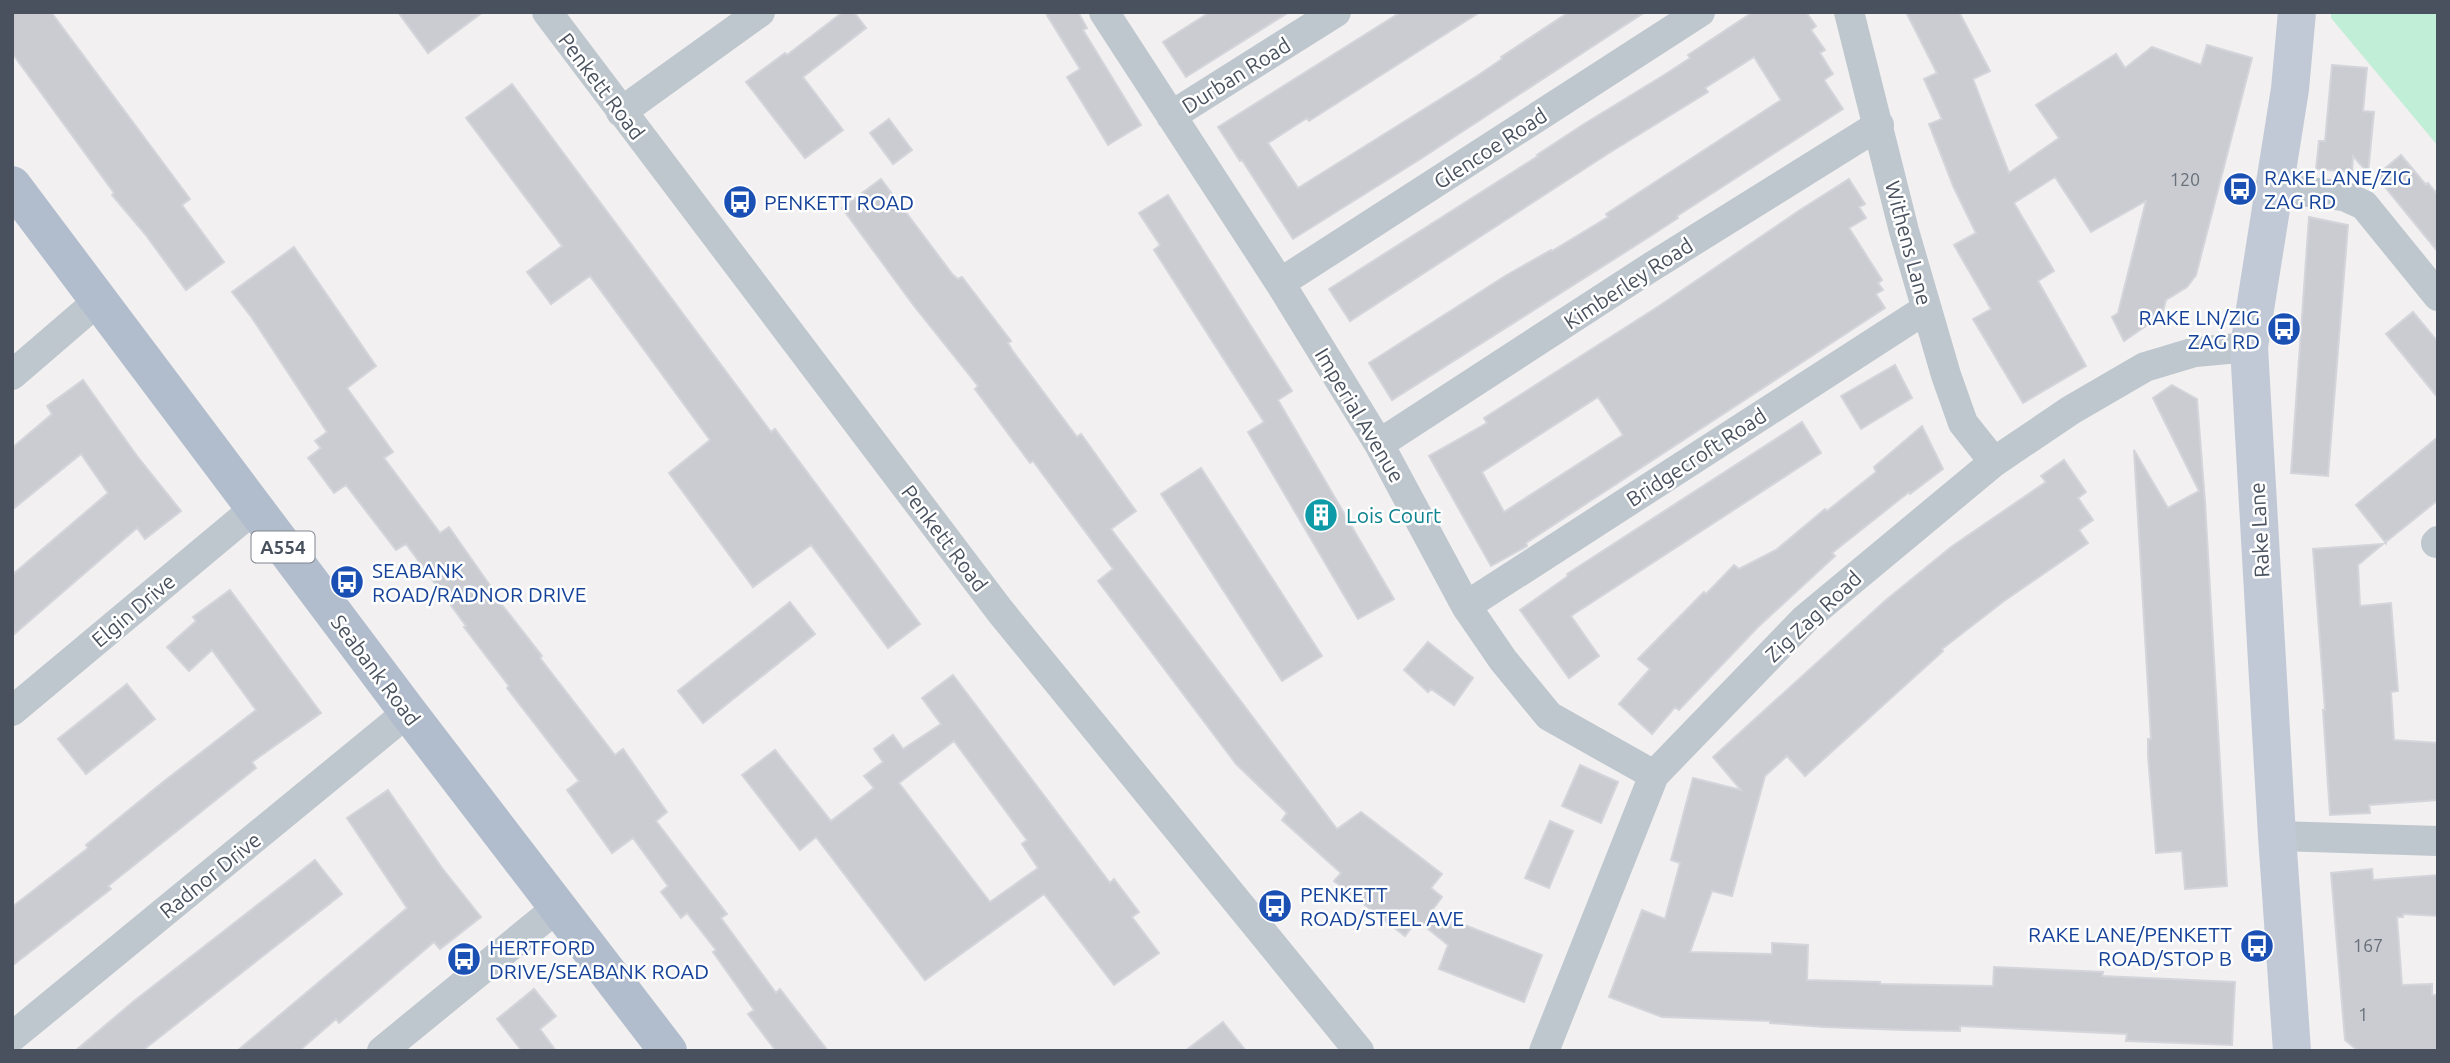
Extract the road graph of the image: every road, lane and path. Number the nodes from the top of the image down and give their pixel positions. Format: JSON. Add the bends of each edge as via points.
{"nodes":[{"id":1,"x":547,"y":12,"type":"edge"},
{"id":2,"x":760,"y":12,"type":"edge"},
{"id":3,"x":1104,"y":12,"type":"edge"},
{"id":4,"x":1336,"y":12,"type":"edge"},
{"id":5,"x":1700,"y":12,"type":"edge"},
{"id":6,"x":1849,"y":12,"type":"edge"},
{"id":7,"x":2297,"y":12,"type":"edge"},
{"id":8,"x":621,"y":112,"type":"junction"},
{"id":9,"x":1171,"y":116,"type":"junction"},
{"id":10,"x":1879,"y":125,"type":"junction"},
{"id":11,"x":12,"y":185,"type":"edge"},
{"id":12,"x":2273,"y":188,"type":"junction"},
{"id":13,"x":1279,"y":283,"type":"junction"},
{"id":14,"x":2438,"y":296,"type":"edge"},
{"id":15,"x":98,"y":301,"type":"junction"},
{"id":16,"x":1926,"y":309,"type":"junction"},
{"id":17,"x":2249,"y":347,"type":"junction"},
{"id":18,"x":12,"y":374,"type":"edge"},
{"id":19,"x":1379,"y":444,"type":"junction"},
{"id":20,"x":1994,"y":462,"type":"junction"},
{"id":21,"x":254,"y":509,"type":"junction"},
{"id":22,"x":1466,"y":606,"type":"junction"},
{"id":23,"x":12,"y":711,"type":"edge"},
{"id":24,"x":408,"y":712,"type":"junction"},
{"id":25,"x":1654,"y":775,"type":"junction"},
{"id":26,"x":2277,"y":836,"type":"junction"},
{"id":27,"x":2438,"y":841,"type":"edge"},
{"id":28,"x":558,"y":907,"type":"junction"},
{"id":29,"x":12,"y":1037,"type":"edge"},
{"id":30,"x":382,"y":1051,"type":"edge"},
{"id":31,"x":667,"y":1051,"type":"edge"},
{"id":32,"x":1359,"y":1051,"type":"edge"},
{"id":33,"x":1544,"y":1051,"type":"edge"},
{"id":34,"x":2292,"y":1051,"type":"edge"}],
"edges":[{"from":1,"to":8,"type":"street","name":"Penkett Road"},
{"from":2,"to":8,"type":"street"},
{"from":3,"to":9,"type":"street","name":"Imperial Avenue"},
{"from":4,"to":9,"type":"street","name":"Durban Road"},
{"from":5,"to":13,"type":"street","name":"Glencoe Road"},
{"from":6,"to":10,"type":"street","name":"Withens Lane"},
{"from":7,"to":12,"type":"main road","name":"Rake Lane"},
{"from":8,"to":32,"type":"street","name":"Penkett Road","via":[[1000,611]]},
{"from":9,"to":13,"type":"street","name":"Imperial Avenue"},
{"from":10,"to":16,"type":"street","name":"Withens Lane"},
{"from":10,"to":19,"type":"street","name":"Kimberley Road"},
{"from":11,"to":15,"type":"main road","name":"Seabank Road","number":"A554"},
{"from":12,"to":14,"type":"street","via":[[2344,196],[2364,205]]},
{"from":12,"to":17,"type":"main road","name":"Rake Lane"},
{"from":13,"to":19,"type":"street","name":"Imperial Avenue"},
{"from":15,"to":18,"type":"street"},
{"from":15,"to":21,"type":"main road","name":"Seabank Road","number":"A554"},
{"from":16,"to":20,"type":"street","name":"Withens Lane","via":[[1963,422]]},
{"from":16,"to":22,"type":"street","name":"Bridgecroft Road"},
{"from":17,"to":20,"type":"street","name":"Zig Zag Road","via":[[2195,352],[2145,367]]},
{"from":17,"to":26,"type":"main road","name":"Rake Lane"},
{"from":19,"to":22,"type":"street","name":"Imperial Avenue"},
{"from":20,"to":25,"type":"street","name":"Zig Zag Road","via":[[1805,619]]},
{"from":21,"to":23,"type":"street","name":"Elgin Drive"},
{"from":21,"to":24,"type":"main road","name":"Seabank Road","number":"A554"},
{"from":22,"to":25,"type":"street","name":"Imperial Avenue","via":[[1549,716]]},
{"from":24,"to":28,"type":"main road","name":"Seabank Road","number":"A554"},
{"from":24,"to":29,"type":"street","name":"Radnor Drive"},
{"from":25,"to":33,"type":"street","name":"Zig Zag Road"},
{"from":26,"to":27,"type":"street"},
{"from":26,"to":34,"type":"main road","name":"Rake Lane"},
{"from":28,"to":30,"type":"street"},
{"from":28,"to":31,"type":"main road","name":"Seabank Road","number":"A554"}]}
